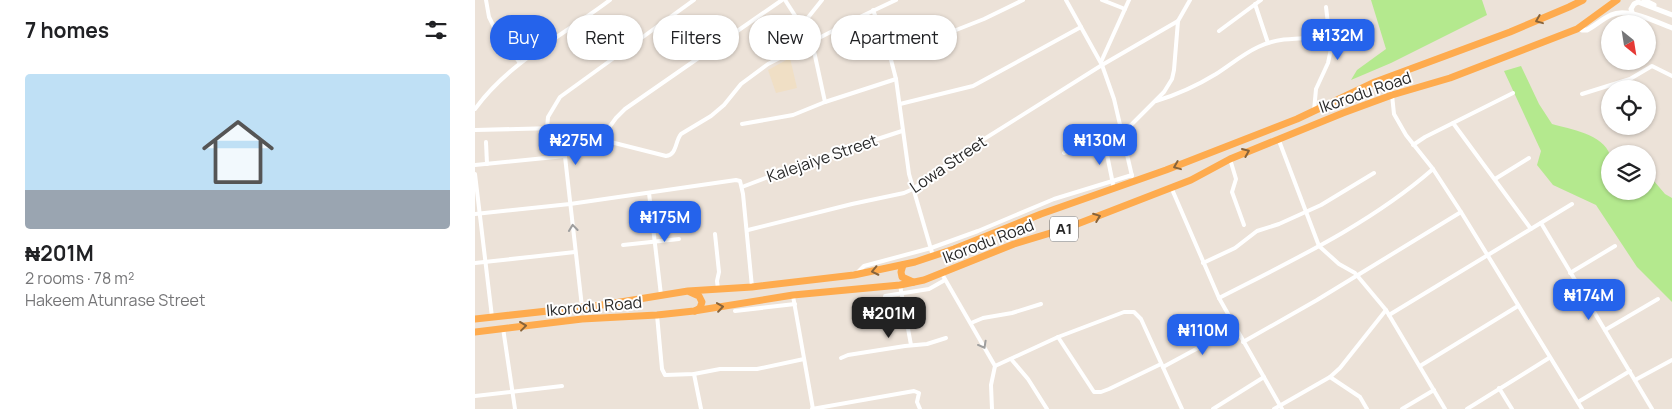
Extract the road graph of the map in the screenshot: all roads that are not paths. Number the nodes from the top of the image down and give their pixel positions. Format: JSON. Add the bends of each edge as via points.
{"nodes":[{"id":1,"x":486,"y":0,"type":"edge"},
{"id":2,"x":610,"y":0,"type":"edge"},
{"id":3,"x":694,"y":0,"type":"edge"},
{"id":4,"x":784,"y":0,"type":"edge"},
{"id":5,"x":822,"y":0,"type":"edge"},
{"id":6,"x":896,"y":0,"type":"edge"},
{"id":7,"x":1023,"y":0,"type":"edge"},
{"id":8,"x":1066,"y":0,"type":"edge"},
{"id":9,"x":1101,"y":0,"type":"edge"},
{"id":10,"x":1129,"y":0,"type":"edge"},
{"id":11,"x":1190,"y":0,"type":"edge"},
{"id":12,"x":1261,"y":0,"type":"edge"},
{"id":13,"x":1583,"y":0,"type":"edge"},
{"id":14,"x":1644,"y":0,"type":"edge"},
{"id":15,"x":1616,"y":1,"type":"edge"},
{"id":16,"x":1255,"y":4,"type":"junction"},
{"id":17,"x":1325,"y":7,"type":"dead end"},
{"id":18,"x":1125,"y":8,"type":"junction"},
{"id":19,"x":873,"y":10,"type":"junction"},
{"id":20,"x":1633,"y":14,"type":"junction"},
{"id":21,"x":1672,"y":14,"type":"edge"},
{"id":22,"x":795,"y":15,"type":"edge"},
{"id":23,"x":810,"y":15,"type":"edge"},
{"id":24,"x":875,"y":15,"type":"edge"},
{"id":25,"x":1178,"y":21,"type":"junction"},
{"id":26,"x":1580,"y":27,"type":"junction"},
{"id":27,"x":1081,"y":28,"type":"junction"},
{"id":28,"x":1672,"y":28,"type":"edge"},
{"id":29,"x":957,"y":30,"type":"edge"},
{"id":30,"x":1219,"y":31,"type":"dead end"},
{"id":31,"x":1330,"y":36,"type":"junction"},
{"id":32,"x":821,"y":37,"type":"edge"},
{"id":33,"x":1268,"y":43,"type":"junction"},
{"id":34,"x":776,"y":60,"type":"edge"},
{"id":35,"x":816,"y":60,"type":"edge"},
{"id":36,"x":891,"y":60,"type":"edge"},
{"id":37,"x":520,"y":63,"type":"junction"},
{"id":38,"x":1102,"y":63,"type":"junction"},
{"id":39,"x":1672,"y":76,"type":"edge"},
{"id":40,"x":896,"y":79,"type":"junction"},
{"id":41,"x":1513,"y":93,"type":"dead end"},
{"id":42,"x":1582,"y":94,"type":"dead end"},
{"id":43,"x":1392,"y":95,"type":"junction"},
{"id":44,"x":1156,"y":101,"type":"junction"},
{"id":45,"x":825,"y":102,"type":"junction"},
{"id":46,"x":900,"y":104,"type":"junction"},
{"id":47,"x":475,"y":110,"type":"edge"},
{"id":48,"x":1314,"y":111,"type":"junction"},
{"id":49,"x":1453,"y":123,"type":"junction"},
{"id":50,"x":742,"y":124,"type":"dead end"},
{"id":51,"x":547,"y":128,"type":"junction"},
{"id":52,"x":475,"y":130,"type":"edge"},
{"id":53,"x":562,"y":130,"type":"junction"},
{"id":54,"x":902,"y":131,"type":"junction"},
{"id":55,"x":1121,"y":134,"type":"junction"},
{"id":56,"x":1278,"y":138,"type":"junction"},
{"id":57,"x":600,"y":140,"type":"junction"},
{"id":58,"x":1103,"y":140,"type":"junction"},
{"id":59,"x":487,"y":142,"type":"dead end"},
{"id":60,"x":1413,"y":145,"type":"junction"},
{"id":61,"x":1064,"y":153,"type":"dead end"},
{"id":62,"x":565,"y":156,"type":"junction"},
{"id":63,"x":1529,"y":158,"type":"dead end"},
{"id":64,"x":1230,"y":159,"type":"junction"},
{"id":65,"x":487,"y":164,"type":"junction"},
{"id":66,"x":475,"y":165,"type":"edge"},
{"id":67,"x":1433,"y":169,"type":"junction"},
{"id":68,"x":1374,"y":173,"type":"dead end"},
{"id":69,"x":475,"y":174,"type":"edge"},
{"id":70,"x":1132,"y":175,"type":"junction"},
{"id":71,"x":1495,"y":179,"type":"junction"},
{"id":72,"x":1112,"y":180,"type":"junction"},
{"id":73,"x":1134,"y":183,"type":"junction"},
{"id":74,"x":742,"y":186,"type":"junction"},
{"id":75,"x":1171,"y":187,"type":"junction"},
{"id":76,"x":913,"y":189,"type":"junction"},
{"id":77,"x":1114,"y":189,"type":"junction"},
{"id":78,"x":649,"y":193,"type":"junction"},
{"id":79,"x":570,"y":204,"type":"junction"},
{"id":80,"x":1572,"y":204,"type":"dead end"},
{"id":81,"x":1306,"y":212,"type":"junction"},
{"id":82,"x":1461,"y":212,"type":"junction"},
{"id":83,"x":477,"y":214,"type":"edge"},
{"id":84,"x":1541,"y":223,"type":"junction"},
{"id":85,"x":1244,"y":225,"type":"dead end"},
{"id":86,"x":1531,"y":229,"type":"junction"},
{"id":87,"x":748,"y":230,"type":"junction"},
{"id":88,"x":715,"y":234,"type":"dead end"},
{"id":89,"x":679,"y":239,"type":"dead end"},
{"id":90,"x":655,"y":241,"type":"junction"},
{"id":91,"x":623,"y":245,"type":"dead end"},
{"id":92,"x":1319,"y":246,"type":"junction"},
{"id":93,"x":1615,"y":246,"type":"dead end"},
{"id":94,"x":931,"y":248,"type":"junction"},
{"id":95,"x":575,"y":252,"type":"junction"},
{"id":96,"x":933,"y":256,"type":"junction"},
{"id":97,"x":1487,"y":256,"type":"junction"},
{"id":98,"x":485,"y":262,"type":"junction"},
{"id":99,"x":475,"y":263,"type":"edge"},
{"id":100,"x":1203,"y":263,"type":"junction"},
{"id":101,"x":903,"y":265,"type":"junction"},
{"id":102,"x":1570,"y":273,"type":"junction"},
{"id":103,"x":854,"y":275,"type":"junction"},
{"id":104,"x":1357,"y":276,"type":"junction"},
{"id":105,"x":943,"y":277,"type":"junction"},
{"id":106,"x":914,"y":282,"type":"junction"},
{"id":107,"x":900,"y":285,"type":"junction"},
{"id":108,"x":752,"y":288,"type":"junction"},
{"id":109,"x":718,"y":289,"type":"junction"},
{"id":110,"x":688,"y":291,"type":"junction"},
{"id":111,"x":902,"y":294,"type":"junction"},
{"id":112,"x":661,"y":295,"type":"junction"},
{"id":113,"x":793,"y":296,"type":"junction"},
{"id":114,"x":1219,"y":298,"type":"junction"},
{"id":115,"x":1658,"y":299,"type":"dead end"},
{"id":116,"x":795,"y":304,"type":"junction"},
{"id":117,"x":1041,"y":304,"type":"dead end"},
{"id":118,"x":1518,"y":306,"type":"junction"},
{"id":119,"x":582,"y":307,"type":"junction"},
{"id":120,"x":1386,"y":310,"type":"junction"},
{"id":121,"x":695,"y":311,"type":"junction"},
{"id":122,"x":735,"y":311,"type":"dead end"},
{"id":123,"x":657,"y":315,"type":"junction"},
{"id":124,"x":1389,"y":315,"type":"junction"},
{"id":125,"x":492,"y":317,"type":"junction"},
{"id":126,"x":475,"y":319,"type":"edge"},
{"id":127,"x":887,"y":324,"type":"dead end"},
{"id":128,"x":971,"y":324,"type":"junction"},
{"id":129,"x":503,"y":328,"type":"junction"},
{"id":130,"x":1235,"y":328,"type":"junction"},
{"id":131,"x":1605,"y":330,"type":"junction"},
{"id":132,"x":475,"y":332,"type":"edge"},
{"id":133,"x":1058,"y":337,"type":"junction"},
{"id":134,"x":946,"y":338,"type":"dead end"},
{"id":135,"x":1243,"y":342,"type":"junction"},
{"id":136,"x":911,"y":345,"type":"junction"},
{"id":137,"x":841,"y":358,"type":"dead end"},
{"id":138,"x":1549,"y":358,"type":"junction"},
{"id":139,"x":804,"y":359,"type":"junction"},
{"id":140,"x":1011,"y":359,"type":"junction"},
{"id":141,"x":1672,"y":360,"type":"edge"},
{"id":142,"x":995,"y":366,"type":"junction"},
{"id":143,"x":1162,"y":366,"type":"junction"},
{"id":144,"x":1421,"y":366,"type":"junction"},
{"id":145,"x":1630,"y":371,"type":"junction"},
{"id":146,"x":694,"y":374,"type":"junction"},
{"id":147,"x":1264,"y":376,"type":"junction"},
{"id":148,"x":1330,"y":376,"type":"junction"},
{"id":149,"x":1635,"y":380,"type":"junction"},
{"id":150,"x":562,"y":386,"type":"dead end"},
{"id":151,"x":1499,"y":388,"type":"junction"},
{"id":152,"x":1434,"y":390,"type":"junction"},
{"id":153,"x":512,"y":392,"type":"junction"},
{"id":154,"x":475,"y":396,"type":"edge"},
{"id":155,"x":1577,"y":402,"type":"junction"},
{"id":156,"x":1281,"y":407,"type":"edge"},
{"id":157,"x":515,"y":409,"type":"edge"},
{"id":158,"x":701,"y":409,"type":"edge"},
{"id":159,"x":813,"y":409,"type":"edge"},
{"id":160,"x":919,"y":409,"type":"edge"},
{"id":161,"x":992,"y":409,"type":"edge"},
{"id":162,"x":1047,"y":409,"type":"edge"},
{"id":163,"x":1182,"y":409,"type":"edge"},
{"id":164,"x":1213,"y":409,"type":"edge"},
{"id":165,"x":1274,"y":409,"type":"edge"},
{"id":166,"x":1367,"y":409,"type":"edge"},
{"id":167,"x":1402,"y":409,"type":"edge"},
{"id":168,"x":1445,"y":409,"type":"edge"},
{"id":169,"x":1467,"y":409,"type":"edge"},
{"id":170,"x":1512,"y":409,"type":"edge"},
{"id":171,"x":1582,"y":409,"type":"edge"},
{"id":172,"x":1652,"y":409,"type":"edge"}],
"edges":[{"from":1,"to":37,"type":"street","via":[[495,29]]},
{"from":2,"to":37,"type":"street"},
{"from":3,"to":51,"type":"street","via":[[560,97],[548,117]]},
{"from":4,"to":22,"type":"street"},
{"from":4,"to":57,"type":"street","via":[[625,109]]},
{"from":5,"to":23,"type":"street"},
{"from":6,"to":19,"type":"street"},
{"from":7,"to":29,"type":"street"},
{"from":8,"to":27,"type":"street"},
{"from":9,"to":18,"type":"street"},
{"from":10,"to":18,"type":"street"},
{"from":11,"to":25,"type":"street"},
{"from":12,"to":16,"type":"street"},
{"from":13,"to":48,"type":"highway","name":"Ikorodu Road","number":"A1","one_way":true,"via":[[1510,32],[1375,82]]},
{"from":14,"to":21,"type":"street"},
{"from":15,"to":26,"type":"highway","name":"Ikorodu Road","number":"A1"},
{"from":16,"to":30,"type":"street"},
{"from":16,"to":33,"type":"street"},
{"from":17,"to":31,"type":"street"},
{"from":18,"to":38,"type":"street"},
{"from":19,"to":24,"type":"street"},
{"from":19,"to":32,"type":"street"},
{"from":20,"to":21,"type":"street","via":[[1631,9],[1637,2]]},
{"from":20,"to":26,"type":"street","via":[[1618,12],[1587,30]]},
{"from":20,"to":28,"type":"street"},
{"from":25,"to":38,"type":"street","name":"Lowa Street"},
{"from":25,"to":44,"type":"street","via":[[1172,79]]},
{"from":26,"to":43,"type":"highway","name":"Ikorodu Road","number":"A1","via":[[1450,78]]},
{"from":27,"to":38,"type":"street"},
{"from":27,"to":46,"type":"street","via":[[973,86]]},
{"from":31,"to":33,"type":"street"},
{"from":31,"to":48,"type":"street","via":[[1330,56],[1316,89]]},
{"from":33,"to":44,"type":"street","via":[[1204,81]]},
{"from":34,"to":57,"type":"street","via":[[750,76],[724,105],[681,134],[670,156]]},
{"from":35,"to":45,"type":"street"},
{"from":36,"to":40,"type":"street"},
{"from":37,"to":47,"type":"street","via":[[495,84]]},
{"from":38,"to":55,"type":"street"},
{"from":38,"to":76,"type":"street","name":"Lowa Street"},
{"from":39,"to":42,"type":"street","via":[[1652,66],[1630,80]]},
{"from":40,"to":45,"type":"street"},
{"from":40,"to":46,"type":"street"},
{"from":41,"to":49,"type":"street"},
{"from":43,"to":56,"type":"highway","name":"Ikorodu Road","number":"A1"},
{"from":43,"to":60,"type":"street","via":[[1394,114]]},
{"from":44,"to":55,"type":"street"},
{"from":45,"to":50,"type":"street","via":[[793,115]]},
{"from":46,"to":54,"type":"street"},
{"from":48,"to":73,"type":"highway","name":"Ikorodu Road","number":"A1","one_way":true},
{"from":49,"to":60,"type":"street"},
{"from":49,"to":71,"type":"street"},
{"from":51,"to":52,"type":"street"},
{"from":51,"to":53,"type":"street"},
{"from":53,"to":57,"type":"street"},
{"from":53,"to":62,"type":"street"},
{"from":54,"to":74,"type":"street","name":"Kalejaiye Street"},
{"from":54,"to":76,"type":"street"},
{"from":55,"to":58,"type":"street"},
{"from":55,"to":70,"type":"street"},
{"from":64,"to":56,"type":"highway","name":"Ikorodu Road","number":"A1","one_way":true},
{"from":56,"to":81,"type":"street"},
{"from":58,"to":61,"type":"street"},
{"from":58,"to":72,"type":"street"},
{"from":59,"to":65,"type":"street"},
{"from":60,"to":67,"type":"street"},
{"from":62,"to":65,"type":"street"},
{"from":62,"to":79,"type":"street"},
{"from":63,"to":71,"type":"street"},
{"from":64,"to":75,"type":"highway","name":"Ikorodu Road","number":"A1"},
{"from":64,"to":85,"type":"street","via":[[1236,179],[1232,192]]},
{"from":65,"to":66,"type":"street"},
{"from":67,"to":82,"type":"street"},
{"from":67,"to":92,"type":"street","via":[[1401,196]]},
{"from":68,"to":81,"type":"street"},
{"from":69,"to":83,"type":"street"},
{"from":70,"to":72,"type":"street"},
{"from":70,"to":73,"type":"street"},
{"from":71,"to":86,"type":"street"},
{"from":72,"to":77,"type":"street"},
{"from":72,"to":94,"type":"street"},
{"from":73,"to":77,"type":"highway","name":"Ikorodu Road","number":"A1"},
{"from":74,"to":78,"type":"street","via":[[736,180]]},
{"from":74,"to":87,"type":"street"},
{"from":75,"to":100,"type":"street"},
{"from":105,"to":75,"type":"highway","name":"Ikorodu Road","number":"A1","one_way":true,"via":[[1014,244],[1067,228]]},
{"from":76,"to":87,"type":"street","name":"Lowa Street"},
{"from":76,"to":94,"type":"street"},
{"from":77,"to":96,"type":"highway","name":"Ikorodu Road","number":"A1"},
{"from":78,"to":79,"type":"street"},
{"from":78,"to":90,"type":"street"},
{"from":79,"to":83,"type":"street"},
{"from":95,"to":79,"type":"street","one_way":true},
{"from":80,"to":84,"type":"street"},
{"from":81,"to":92,"type":"street"},
{"from":81,"to":100,"type":"street","via":[[1257,231],[1235,248]]},
{"from":82,"to":97,"type":"street"},
{"from":82,"to":104,"type":"street"},
{"from":83,"to":98,"type":"street"},
{"from":84,"to":86,"type":"street"},
{"from":84,"to":102,"type":"street"},
{"from":86,"to":97,"type":"street"},
{"from":87,"to":108,"type":"street"},
{"from":88,"to":109,"type":"street"},
{"from":89,"to":90,"type":"street"},
{"from":90,"to":91,"type":"street"},
{"from":90,"to":112,"type":"street"},
{"from":92,"to":104,"type":"street"},
{"from":92,"to":114,"type":"street"},
{"from":93,"to":102,"type":"street"},
{"from":94,"to":96,"type":"street"},
{"from":94,"to":103,"type":"street","via":[[865,266]]},
{"from":95,"to":98,"type":"street"},
{"from":95,"to":119,"type":"street"},
{"from":96,"to":101,"type":"highway","name":"Ikorodu Road","number":"A1"},
{"from":97,"to":118,"type":"street"},
{"from":97,"to":124,"type":"street"},
{"from":98,"to":99,"type":"street"},
{"from":98,"to":125,"type":"street"},
{"from":100,"to":114,"type":"street"},
{"from":101,"to":103,"type":"highway","name":"Ikorodu Road","number":"A1","one_way":true},
{"from":101,"to":106,"type":"highway","via":[[902,277]]},
{"from":102,"to":131,"type":"street"},
{"from":103,"to":108,"type":"highway","name":"Ikorodu Road","number":"A1"},
{"from":104,"to":120,"type":"street"},
{"from":104,"to":135,"type":"street"},
{"from":105,"to":106,"type":"highway","name":"Ikorodu Road","number":"A1"},
{"from":105,"to":111,"type":"street","via":[[929,289]]},
{"from":105,"to":128,"type":"street"},
{"from":106,"to":107,"type":"highway","name":"Ikorodu Road","number":"A1"},
{"from":107,"to":111,"type":"street"},
{"from":107,"to":113,"type":"highway","name":"Ikorodu Road","number":"A1"},
{"from":108,"to":109,"type":"highway","name":"Ikorodu Road","number":"A1"},
{"from":109,"to":110,"type":"highway","name":"Ikorodu Road","number":"A1"},
{"from":110,"to":112,"type":"highway","name":"Ikorodu Road","number":"A1"},
{"from":110,"to":121,"type":"highway","via":[[701,300],[702,306]]},
{"from":111,"to":127,"type":"street","via":[[884,298]]},
{"from":111,"to":136,"type":"street"},
{"from":112,"to":119,"type":"highway","name":"Ikorodu Road","number":"A1"},
{"from":113,"to":116,"type":"street"},
{"from":121,"to":113,"type":"highway","name":"Ikorodu Road","number":"A1","one_way":true},
{"from":114,"to":130,"type":"street"},
{"from":115,"to":131,"type":"street"},
{"from":116,"to":122,"type":"street"},
{"from":116,"to":139,"type":"street"},
{"from":117,"to":128,"type":"street"},
{"from":118,"to":138,"type":"street"},
{"from":118,"to":144,"type":"street"},
{"from":119,"to":125,"type":"highway","name":"Ikorodu Road","number":"A1"},
{"from":120,"to":124,"type":"street"},
{"from":120,"to":148,"type":"street"},
{"from":121,"to":123,"type":"highway","name":"Ikorodu Road","number":"A1"},
{"from":129,"to":123,"type":"highway","name":"Ikorodu Road","number":"A1","one_way":true,"via":[[582,318]]},
{"from":123,"to":146,"type":"street","via":[[663,373]]},
{"from":124,"to":144,"type":"street"},
{"from":125,"to":126,"type":"highway","name":"Ikorodu Road","number":"A1"},
{"from":128,"to":142,"type":"street","one_way":true},
{"from":129,"to":132,"type":"highway","name":"Ikorodu Road","number":"A1"},
{"from":129,"to":153,"type":"street"},
{"from":130,"to":135,"type":"street"},
{"from":130,"to":143,"type":"street"},
{"from":131,"to":145,"type":"street"},
{"from":133,"to":140,"type":"street"},
{"from":133,"to":143,"type":"street","via":[[1094,392],[1109,389]]},
{"from":133,"to":143,"type":"street","via":[[1124,312],[1134,312],[1141,318]]},
{"from":134,"to":136,"type":"street"},
{"from":135,"to":147,"type":"street"},
{"from":136,"to":137,"type":"street"},
{"from":138,"to":151,"type":"street"},
{"from":138,"to":155,"type":"street"},
{"from":139,"to":146,"type":"street","via":[[757,369],[720,369]]},
{"from":139,"to":159,"type":"street"},
{"from":140,"to":142,"type":"street"},
{"from":140,"to":162,"type":"street"},
{"from":141,"to":149,"type":"street"},
{"from":142,"to":161,"type":"street","via":[[991,386]]},
{"from":143,"to":163,"type":"street"},
{"from":144,"to":152,"type":"street"},
{"from":145,"to":149,"type":"street"},
{"from":145,"to":155,"type":"street"},
{"from":146,"to":158,"type":"street"},
{"from":147,"to":156,"type":"street"},
{"from":147,"to":164,"type":"street"},
{"from":148,"to":156,"type":"street"},
{"from":148,"to":166,"type":"street","via":[[1360,398]]},
{"from":149,"to":172,"type":"street"},
{"from":150,"to":153,"type":"street"},
{"from":151,"to":169,"type":"street"},
{"from":151,"to":170,"type":"street"},
{"from":152,"to":167,"type":"street"},
{"from":152,"to":168,"type":"street"},
{"from":153,"to":154,"type":"street"},
{"from":153,"to":157,"type":"street"},
{"from":155,"to":171,"type":"street"},
{"from":156,"to":165,"type":"street"},
{"from":159,"to":160,"type":"street","via":[[914,391],[919,393]]}]}
